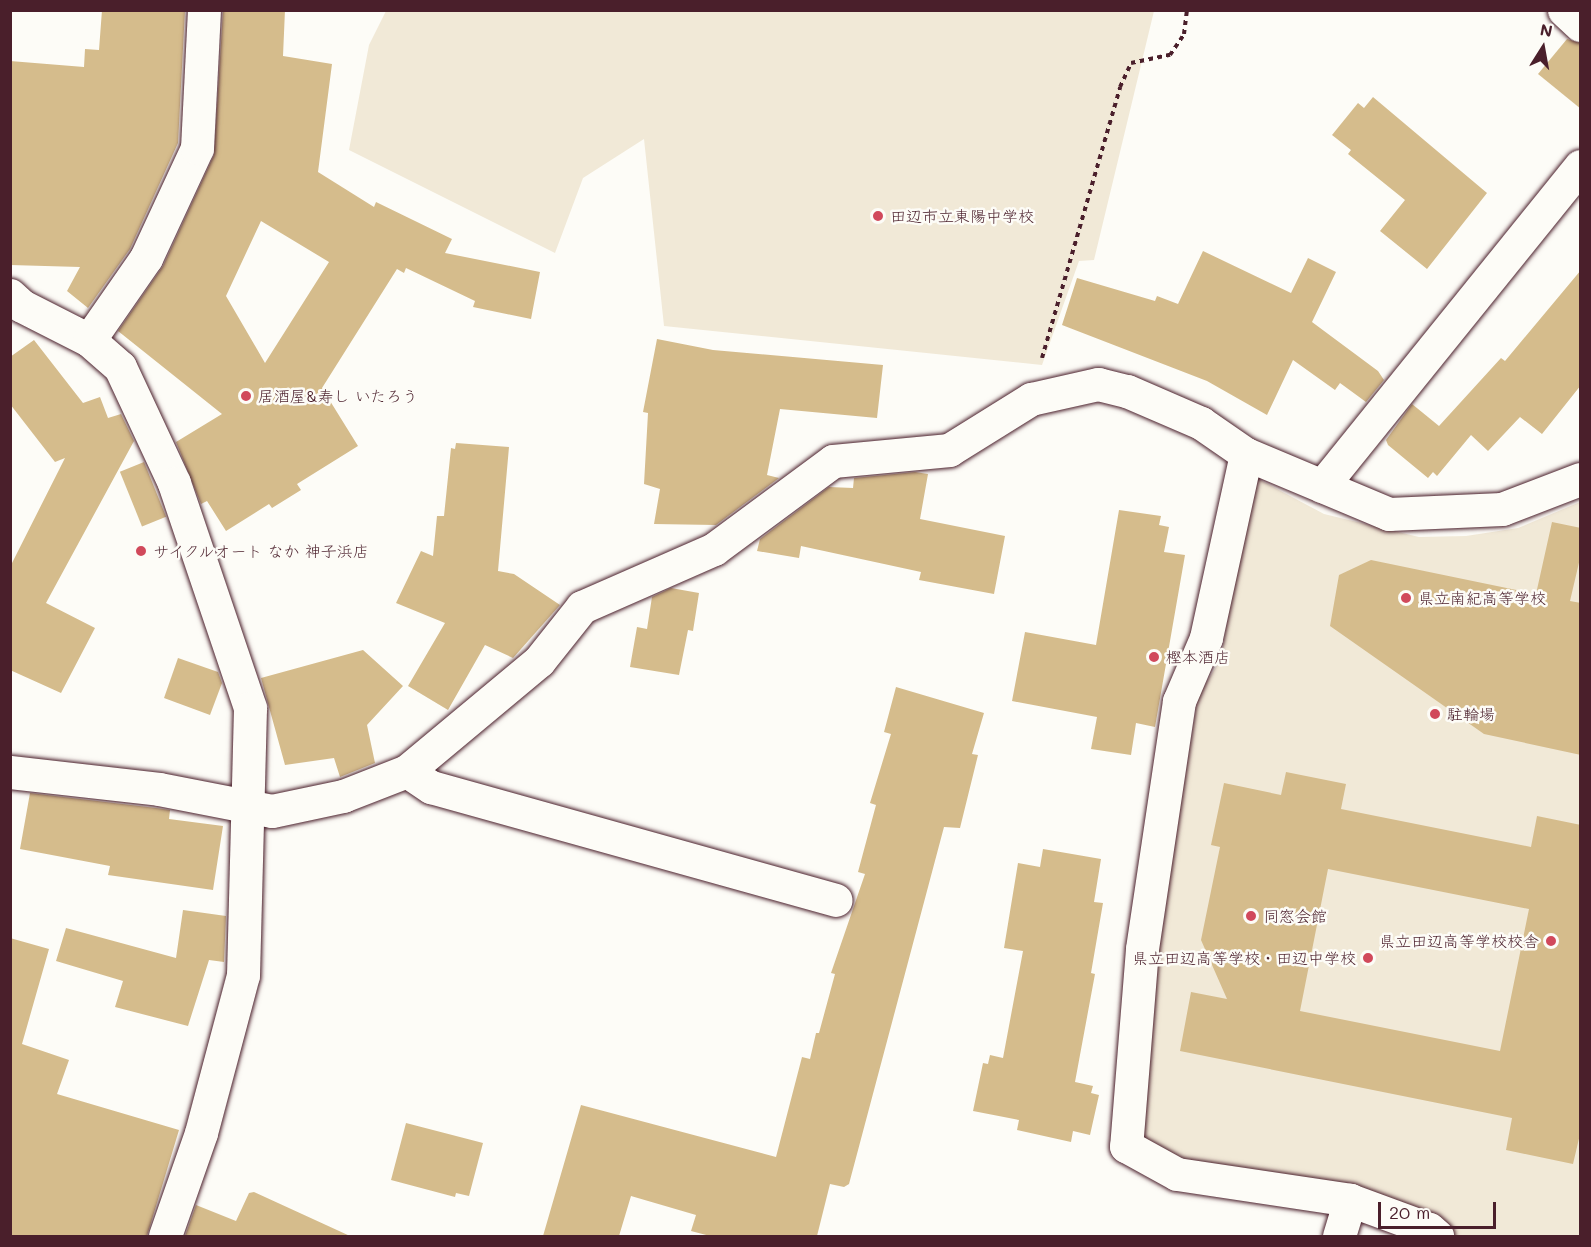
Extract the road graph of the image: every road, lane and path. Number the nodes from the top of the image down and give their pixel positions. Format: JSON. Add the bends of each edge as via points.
{"nodes":[{"id":1,"x":204,"y":10,"type":"edge"},
{"id":2,"x":1187,"y":10,"type":"edge"},
{"id":3,"x":1564,"y":10,"type":"edge"},
{"id":4,"x":1581,"y":26,"type":"edge"},
{"id":5,"x":1581,"y":166,"type":"edge"},
{"id":6,"x":10,"y":296,"type":"edge"},
{"id":7,"x":89,"y":340,"type":"junction"},
{"id":8,"x":1031,"y":399,"type":"junction"},
{"id":9,"x":1246,"y":454,"type":"junction"},
{"id":10,"x":1581,"y":479,"type":"edge"},
{"id":11,"x":1322,"y":486,"type":"junction"},
{"id":12,"x":407,"y":771,"type":"junction"},
{"id":13,"x":10,"y":772,"type":"edge"},
{"id":14,"x":246,"y":807,"type":"junction"},
{"id":15,"x":836,"y":900,"type":"dead end"},
{"id":16,"x":1350,"y":1200,"type":"junction"},
{"id":17,"x":165,"y":1236,"type":"edge"},
{"id":18,"x":1340,"y":1236,"type":"edge"},
{"id":19,"x":1437,"y":1236,"type":"edge"}],
"edges":[{"from":1,"to":7,"type":"street","via":[[197,148],[146,258]]},
{"from":2,"to":8,"type":"path","via":[[1184,34],[1170,55],[1131,63],[1120,87]]},
{"from":3,"to":4,"type":"street"},
{"from":5,"to":11,"type":"street"},
{"from":6,"to":7,"type":"street"},
{"from":7,"to":14,"type":"street","via":[[120,367],[174,483],[250,708]]},
{"from":8,"to":9,"type":"street","via":[[1098,384],[1127,391],[1201,423]]},
{"from":8,"to":12,"type":"street","via":[[949,450],[833,461],[714,549],[582,607],[539,661]]},
{"from":9,"to":11,"type":"street"},
{"from":9,"to":16,"type":"street","via":[[1206,638],[1179,701],[1142,949],[1126,1146],[1177,1174]]},
{"from":10,"to":11,"type":"street","via":[[1502,509],[1389,514]]},
{"from":12,"to":14,"type":"street","via":[[342,796],[272,811]]},
{"from":12,"to":15,"type":"street","via":[[431,787]]},
{"from":13,"to":14,"type":"street","via":[[159,789]]},
{"from":14,"to":17,"type":"street","via":[[248,903],[243,975],[201,1133]]},
{"from":16,"to":18,"type":"street"},
{"from":16,"to":19,"type":"street","via":[[1429,1229]]}]}
